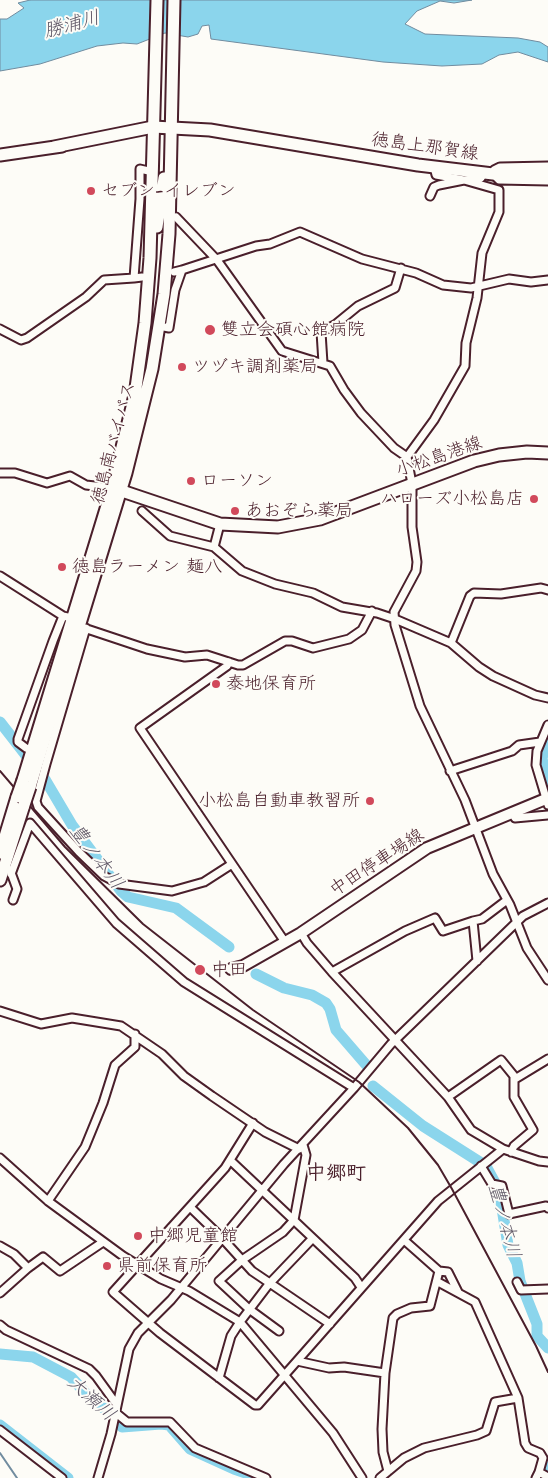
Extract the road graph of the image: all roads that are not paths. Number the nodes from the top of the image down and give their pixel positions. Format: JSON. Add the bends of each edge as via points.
{"nodes":[{"id":1,"x":157,"y":0,"type":"edge"},
{"id":2,"x":174,"y":0,"type":"edge"},
{"id":3,"x":163,"y":128,"type":"junction"},
{"id":4,"x":0,"y":155,"type":"edge"},
{"id":5,"x":548,"y":166,"type":"edge"},
{"id":6,"x":434,"y":167,"type":"junction"},
{"id":7,"x":153,"y":172,"type":"junction"},
{"id":8,"x":488,"y":173,"type":"junction"},
{"id":9,"x":548,"y":173,"type":"edge"},
{"id":10,"x":464,"y":180,"type":"junction"},
{"id":11,"x":548,"y":181,"type":"edge"},
{"id":12,"x":430,"y":196,"type":"dead end"},
{"id":13,"x":176,"y":216,"type":"dead end"},
{"id":14,"x":150,"y":258,"type":"junction"},
{"id":15,"x":217,"y":260,"type":"junction"},
{"id":16,"x":402,"y":268,"type":"junction"},
{"id":17,"x":182,"y":270,"type":"junction"},
{"id":18,"x":174,"y":272,"type":"dead end"},
{"id":19,"x":548,"y":280,"type":"edge"},
{"id":20,"x":478,"y":287,"type":"junction"},
{"id":21,"x":159,"y":326,"type":"junction"},
{"id":22,"x":0,"y":330,"type":"edge"},
{"id":23,"x":323,"y":363,"type":"junction"},
{"id":24,"x":140,"y":398,"type":"junction"},
{"id":25,"x":548,"y":453,"type":"edge"},
{"id":26,"x":407,"y":457,"type":"junction"},
{"id":27,"x":0,"y":473,"type":"edge"},
{"id":28,"x":412,"y":484,"type":"junction"},
{"id":29,"x":117,"y":489,"type":"junction"},
{"id":30,"x":142,"y":511,"type":"dead end"},
{"id":31,"x":220,"y":524,"type":"junction"},
{"id":32,"x":214,"y":547,"type":"junction"},
{"id":33,"x":0,"y":576,"type":"edge"},
{"id":34,"x":548,"y":590,"type":"edge"},
{"id":35,"x":372,"y":611,"type":"junction"},
{"id":36,"x":394,"y":619,"type":"junction"},
{"id":37,"x":75,"y":622,"type":"junction"},
{"id":38,"x":451,"y":643,"type":"junction"},
{"id":39,"x":229,"y":662,"type":"junction"},
{"id":40,"x":548,"y":698,"type":"edge"},
{"id":41,"x":548,"y":725,"type":"edge"},
{"id":42,"x":540,"y":742,"type":"junction"},
{"id":43,"x":26,"y":748,"type":"dead end"},
{"id":44,"x":450,"y":771,"type":"junction"},
{"id":45,"x":547,"y":800,"type":"edge"},
{"id":46,"x":21,"y":801,"type":"junction"},
{"id":47,"x":512,"y":812,"type":"junction"},
{"id":48,"x":548,"y":815,"type":"edge"},
{"id":49,"x":476,"y":827,"type":"junction"},
{"id":50,"x":0,"y":853,"type":"edge"},
{"id":51,"x":232,"y":864,"type":"junction"},
{"id":52,"x":0,"y":880,"type":"edge"},
{"id":53,"x":14,"y":897,"type":"dead end"},
{"id":54,"x":507,"y":900,"type":"junction"},
{"id":55,"x":548,"y":903,"type":"edge"},
{"id":56,"x":473,"y":921,"type":"junction"},
{"id":57,"x":517,"y":922,"type":"junction"},
{"id":58,"x":301,"y":933,"type":"junction"},
{"id":59,"x":285,"y":942,"type":"junction"},
{"id":60,"x":477,"y":961,"type":"junction"},
{"id":61,"x":231,"y":969,"type":"dead end"},
{"id":62,"x":332,"y":972,"type":"junction"},
{"id":63,"x":548,"y":980,"type":"edge"},
{"id":64,"x":0,"y":1011,"type":"edge"},
{"id":65,"x":135,"y":1034,"type":"junction"},
{"id":66,"x":394,"y":1041,"type":"junction"},
{"id":67,"x":548,"y":1059,"type":"edge"},
{"id":68,"x":515,"y":1079,"type":"junction"},
{"id":69,"x":354,"y":1088,"type":"junction"},
{"id":70,"x":448,"y":1097,"type":"junction"},
{"id":71,"x":253,"y":1123,"type":"junction"},
{"id":72,"x":301,"y":1147,"type":"junction"},
{"id":73,"x":503,"y":1149,"type":"junction"},
{"id":74,"x":511,"y":1152,"type":"junction"},
{"id":75,"x":0,"y":1158,"type":"edge"},
{"id":76,"x":231,"y":1161,"type":"junction"},
{"id":77,"x":548,"y":1162,"type":"edge"},
{"id":78,"x":483,"y":1164,"type":"junction"},
{"id":79,"x":264,"y":1190,"type":"junction"},
{"id":80,"x":48,"y":1201,"type":"junction"},
{"id":81,"x":190,"y":1207,"type":"junction"},
{"id":82,"x":548,"y":1208,"type":"edge"},
{"id":83,"x":294,"y":1220,"type":"junction"},
{"id":84,"x":222,"y":1238,"type":"junction"},
{"id":85,"x":312,"y":1239,"type":"junction"},
{"id":86,"x":404,"y":1240,"type":"junction"},
{"id":87,"x":103,"y":1242,"type":"junction"},
{"id":88,"x":0,"y":1246,"type":"edge"},
{"id":89,"x":242,"y":1260,"type":"junction"},
{"id":90,"x":139,"y":1265,"type":"junction"},
{"id":91,"x":28,"y":1268,"type":"junction"},
{"id":92,"x":439,"y":1271,"type":"junction"},
{"id":93,"x":438,"y":1282,"type":"junction"},
{"id":94,"x":517,"y":1282,"type":"dead end"},
{"id":95,"x":269,"y":1284,"type":"junction"},
{"id":96,"x":361,"y":1287,"type":"junction"},
{"id":97,"x":180,"y":1288,"type":"junction"},
{"id":98,"x":548,"y":1289,"type":"edge"},
{"id":99,"x":458,"y":1292,"type":"junction"},
{"id":100,"x":0,"y":1293,"type":"edge"},
{"id":101,"x":249,"y":1309,"type":"junction"},
{"id":102,"x":148,"y":1322,"type":"junction"},
{"id":103,"x":240,"y":1322,"type":"junction"},
{"id":104,"x":330,"y":1324,"type":"junction"},
{"id":105,"x":0,"y":1325,"type":"edge"},
{"id":106,"x":278,"y":1331,"type":"dead end"},
{"id":107,"x":297,"y":1361,"type":"junction"},
{"id":108,"x":385,"y":1373,"type":"junction"},
{"id":109,"x":285,"y":1375,"type":"junction"},
{"id":110,"x":219,"y":1378,"type":"junction"},
{"id":111,"x":518,"y":1398,"type":"junction"},
{"id":112,"x":118,"y":1405,"type":"junction"},
{"id":113,"x":115,"y":1417,"type":"junction"},
{"id":114,"x":0,"y":1430,"type":"edge"},
{"id":115,"x":388,"y":1471,"type":"junction"},
{"id":116,"x":542,"y":1475,"type":"edge"},
{"id":117,"x":62,"y":1478,"type":"edge"},
{"id":118,"x":98,"y":1478,"type":"edge"},
{"id":119,"x":266,"y":1478,"type":"edge"},
{"id":120,"x":362,"y":1478,"type":"edge"},
{"id":121,"x":380,"y":1478,"type":"edge"}],
"edges":[{"from":1,"to":3,"type":"main road","name":"徳島南バイパス"},
{"from":2,"to":3,"type":"main road","name":"徳島南バイパス"},
{"from":3,"to":4,"type":"main road","name":"徳島上那賀線"},
{"from":3,"to":6,"type":"main road","name":"徳島上那賀線","via":[[210,130]]},
{"from":3,"to":7,"type":"main road","name":"徳島南バイパス"},
{"from":3,"to":14,"type":"main road","via":[[162,196]]},
{"from":3,"to":21,"type":"main road","name":"徳島南バイパス","via":[[169,234]]},
{"from":5,"to":8,"type":"street","via":[[500,167]]},
{"from":6,"to":8,"type":"main road","name":"徳島上那賀線"},
{"from":6,"to":10,"type":"street","via":[[436,175]]},
{"from":7,"to":14,"type":"main road","name":"徳島南バイパス"},
{"from":7,"to":22,"type":"street","via":[[140,170],[138,278],[104,280],[86,297],[27,338],[21,340]]},
{"from":8,"to":9,"type":"main road","name":"徳島上那賀線"},
{"from":8,"to":10,"type":"street","via":[[481,178]]},
{"from":8,"to":11,"type":"street","via":[[499,180]]},
{"from":10,"to":12,"type":"street","via":[[438,185]]},
{"from":10,"to":20,"type":"street","via":[[498,190],[499,212],[482,253]]},
{"from":13,"to":15,"type":"street"},
{"from":14,"to":24,"type":"main road","name":"徳島南バイパス"},
{"from":15,"to":16,"type":"street","via":[[300,232],[362,259]]},
{"from":15,"to":17,"type":"street"},
{"from":15,"to":23,"type":"street","via":[[282,351]]},
{"from":16,"to":20,"type":"street","via":[[444,285]]},
{"from":16,"to":23,"type":"street","via":[[396,288],[358,306],[321,332]]},
{"from":17,"to":18,"type":"street"},
{"from":17,"to":21,"type":"street","via":[[169,328]]},
{"from":19,"to":20,"type":"street","via":[[508,279]]},
{"from":20,"to":26,"type":"street","via":[[465,366],[434,420]]},
{"from":21,"to":24,"type":"main road","name":"徳島南バイパス"},
{"from":23,"to":26,"type":"street","via":[[334,370],[361,413]]},
{"from":24,"to":29,"type":"main road","name":"徳島南バイパス"},
{"from":25,"to":28,"type":"main road","name":"小松島港線","via":[[499,455]]},
{"from":26,"to":28,"type":"street"},
{"from":27,"to":29,"type":"street","via":[[15,473],[48,484],[70,476],[86,485]]},
{"from":28,"to":31,"type":"main road","name":"小松島港線","via":[[300,524],[269,527]]},
{"from":28,"to":36,"type":"street","via":[[416,571],[394,612]]},
{"from":29,"to":31,"type":"main road","name":"小松島港線"},
{"from":29,"to":37,"type":"main road","name":"徳島南バイパス"},
{"from":30,"to":32,"type":"street","via":[[170,536]]},
{"from":31,"to":32,"type":"street"},
{"from":32,"to":35,"type":"street","via":[[238,568],[255,576],[342,607]]},
{"from":33,"to":37,"type":"street"},
{"from":34,"to":38,"type":"street","via":[[474,593]]},
{"from":35,"to":36,"type":"street"},
{"from":35,"to":39,"type":"street","via":[[362,630],[349,638],[313,648],[285,641],[243,665]]},
{"from":36,"to":38,"type":"street"},
{"from":36,"to":44,"type":"street","via":[[420,706]]},
{"from":37,"to":39,"type":"street","via":[[147,649],[185,657],[207,655]]},
{"from":37,"to":43,"type":"street","via":[[18,739]]},
{"from":37,"to":46,"type":"main road","name":"徳島南バイパス","bridge":true},
{"from":37,"to":51,"type":"street","via":[[36,801],[38,807],[79,852],[111,880],[128,885],[172,891],[199,884]]},
{"from":38,"to":40,"type":"street","via":[[494,676]]},
{"from":39,"to":51,"type":"street","via":[[140,728]]},
{"from":41,"to":42,"type":"street"},
{"from":42,"to":44,"type":"street","via":[[519,745],[512,752]]},
{"from":42,"to":45,"type":"street","via":[[536,765]]},
{"from":44,"to":49,"type":"street"},
{"from":45,"to":47,"type":"main road","name":"中田停車場線"},
{"from":46,"to":50,"type":"main road","name":"徳島南バイパス"},
{"from":46,"to":52,"type":"main road","name":"徳島南バイパス"},
{"from":47,"to":48,"type":"street","via":[[515,818]]},
{"from":47,"to":49,"type":"main road","name":"中田停車場線"},
{"from":49,"to":54,"type":"street","via":[[493,874]]},
{"from":49,"to":58,"type":"main road","name":"中田停車場線","via":[[427,848]]},
{"from":51,"to":59,"type":"street"},
{"from":53,"to":69,"type":"street","via":[[17,889],[10,871],[30,823],[116,924],[184,982]]},
{"from":54,"to":56,"type":"street","via":[[482,919]]},
{"from":54,"to":57,"type":"street"},
{"from":55,"to":57,"type":"street"},
{"from":56,"to":60,"type":"street"},
{"from":56,"to":62,"type":"street","via":[[442,931],[435,918],[397,935]]},
{"from":57,"to":60,"type":"street"},
{"from":57,"to":63,"type":"street","via":[[527,948]]},
{"from":58,"to":59,"type":"main road","name":"中田停車場線"},
{"from":58,"to":62,"type":"street"},
{"from":59,"to":61,"type":"main road","name":"中田停車場線","via":[[243,966]]},
{"from":60,"to":66,"type":"street"},
{"from":62,"to":66,"type":"street"},
{"from":64,"to":65,"type":"street","via":[[41,1024],[72,1018],[121,1026]]},
{"from":65,"to":71,"type":"street","via":[[172,1062],[184,1076]]},
{"from":65,"to":80,"type":"street","via":[[135,1047],[115,1065],[85,1148]]},
{"from":66,"to":69,"type":"street"},
{"from":66,"to":70,"type":"street"},
{"from":67,"to":68,"type":"street"},
{"from":68,"to":70,"type":"street","via":[[500,1060]]},
{"from":68,"to":74,"type":"street","via":[[514,1097],[533,1130]]},
{"from":69,"to":72,"type":"street"},
{"from":70,"to":73,"type":"street","via":[[471,1130]]},
{"from":71,"to":72,"type":"street","via":[[265,1132]]},
{"from":71,"to":76,"type":"street"},
{"from":72,"to":79,"type":"street"},
{"from":72,"to":83,"type":"street","via":[[306,1155]]},
{"from":73,"to":74,"type":"street"},
{"from":73,"to":78,"type":"street"},
{"from":74,"to":77,"type":"street"},
{"from":75,"to":80,"type":"street"},
{"from":76,"to":79,"type":"street"},
{"from":76,"to":81,"type":"street"},
{"from":78,"to":82,"type":"street","via":[[496,1185],[502,1186],[509,1214]]},
{"from":78,"to":86,"type":"street","via":[[446,1194]]},
{"from":79,"to":83,"type":"street"},
{"from":79,"to":84,"type":"street"},
{"from":80,"to":87,"type":"street"},
{"from":81,"to":84,"type":"street"},
{"from":81,"to":90,"type":"street"},
{"from":83,"to":85,"type":"street"},
{"from":83,"to":89,"type":"street","via":[[283,1232]]},
{"from":84,"to":89,"type":"street"},
{"from":84,"to":97,"type":"street"},
{"from":85,"to":95,"type":"street"},
{"from":85,"to":96,"type":"street"},
{"from":86,"to":92,"type":"street"},
{"from":86,"to":96,"type":"street"},
{"from":87,"to":90,"type":"street"},
{"from":87,"to":91,"type":"street","via":[[60,1272],[43,1257]]},
{"from":88,"to":91,"type":"street"},
{"from":89,"to":95,"type":"street"},
{"from":89,"to":101,"type":"street","via":[[219,1281]]},
{"from":90,"to":97,"type":"street"},
{"from":90,"to":102,"type":"street","via":[[113,1292]]},
{"from":91,"to":100,"type":"street"},
{"from":92,"to":93,"type":"street"},
{"from":92,"to":99,"type":"street","via":[[448,1272]]},
{"from":93,"to":99,"type":"street"},
{"from":93,"to":108,"type":"street","via":[[430,1306],[411,1308],[392,1318]]},
{"from":94,"to":98,"type":"street","via":[[523,1289]]},
{"from":95,"to":101,"type":"street"},
{"from":95,"to":104,"type":"street"},
{"from":96,"to":104,"type":"street"},
{"from":97,"to":102,"type":"street"},
{"from":97,"to":103,"type":"street"},
{"from":99,"to":111,"type":"street","via":[[475,1302]]},
{"from":101,"to":103,"type":"street"},
{"from":101,"to":106,"type":"street"},
{"from":102,"to":110,"type":"street"},
{"from":102,"to":112,"type":"street","via":[[129,1349]]},
{"from":103,"to":109,"type":"street"},
{"from":103,"to":110,"type":"street","via":[[231,1336]]},
{"from":104,"to":107,"type":"street"},
{"from":105,"to":112,"type":"street","via":[[89,1369]]},
{"from":107,"to":108,"type":"street","via":[[329,1368]]},
{"from":107,"to":109,"type":"street"},
{"from":108,"to":115,"type":"street","via":[[382,1429]]},
{"from":109,"to":110,"type":"street","via":[[258,1405]]},
{"from":109,"to":120,"type":"street","via":[[333,1433]]},
{"from":111,"to":115,"type":"street","via":[[495,1402],[486,1431],[424,1448]]},
{"from":111,"to":116,"type":"street","via":[[525,1443],[543,1458]]},
{"from":112,"to":113,"type":"street"},
{"from":113,"to":118,"type":"street"},
{"from":113,"to":119,"type":"street","via":[[127,1422],[170,1422],[195,1448]]},
{"from":114,"to":117,"type":"street"},
{"from":115,"to":121,"type":"street"}]}
